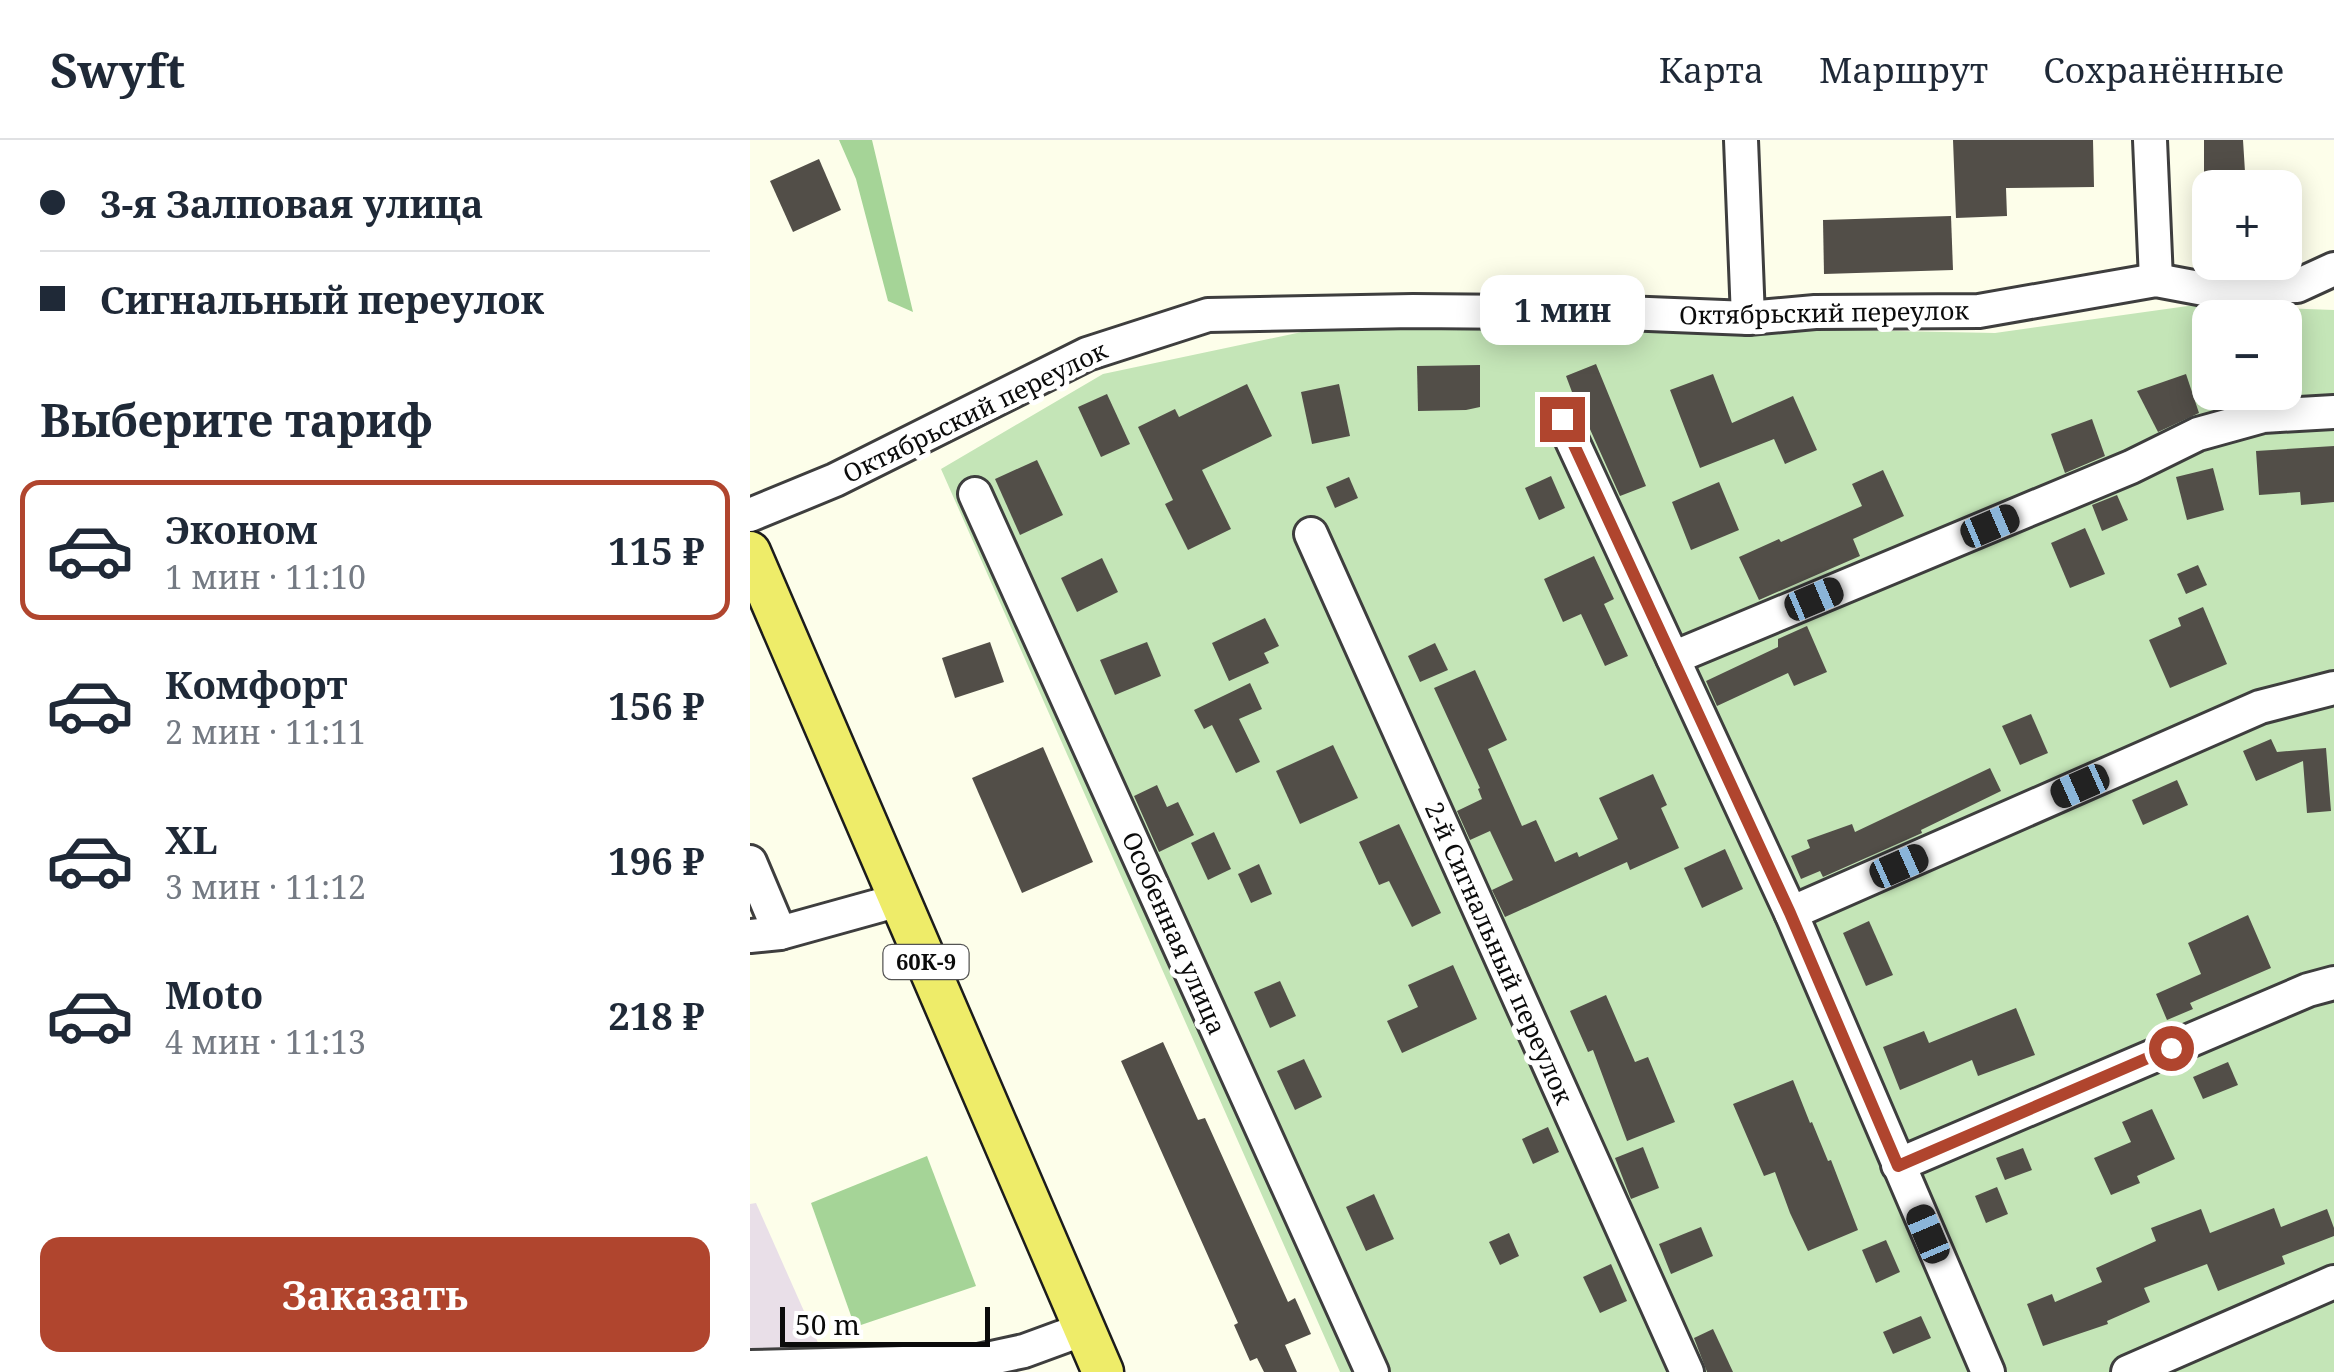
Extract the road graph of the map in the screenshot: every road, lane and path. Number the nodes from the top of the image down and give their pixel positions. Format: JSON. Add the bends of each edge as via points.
{"nodes":[{"id":1,"x":1741,"y":140,"type":"edge"},
{"id":2,"x":2150,"y":140,"type":"edge"},
{"id":3,"x":2334,"y":270,"type":"edge"},
{"id":4,"x":2156,"y":280,"type":"junction"},
{"id":5,"x":1748,"y":318,"type":"junction"},
{"id":6,"x":2334,"y":412,"type":"edge"},
{"id":7,"x":1562,"y":419,"type":"dead end"},
{"id":8,"x":976,"y":494,"type":"dead end"},
{"id":9,"x":750,"y":516,"type":"edge"},
{"id":10,"x":1311,"y":534,"type":"dead end"},
{"id":11,"x":750,"y":552,"type":"edge"},
{"id":12,"x":1673,"y":658,"type":"junction"},
{"id":13,"x":2334,"y":688,"type":"edge"},
{"id":14,"x":750,"y":862,"type":"edge"},
{"id":15,"x":899,"y":900,"type":"junction"},
{"id":16,"x":1790,"y":913,"type":"junction"},
{"id":17,"x":765,"y":935,"type":"edge"},
{"id":18,"x":2334,"y":983,"type":"edge"},
{"id":19,"x":1898,"y":1166,"type":"junction"},
{"id":20,"x":2334,"y":1282,"type":"edge"},
{"id":21,"x":1084,"y":1329,"type":"junction"},
{"id":22,"x":750,"y":1367,"type":"edge"},
{"id":23,"x":1103,"y":1372,"type":"edge"},
{"id":24,"x":1372,"y":1372,"type":"edge"},
{"id":25,"x":1686,"y":1372,"type":"edge"},
{"id":26,"x":1988,"y":1372,"type":"edge"},
{"id":27,"x":2128,"y":1372,"type":"edge"}],
"edges":[{"from":1,"to":5,"type":"street"},
{"from":2,"to":4,"type":"street"},
{"from":3,"to":4,"type":"street","name":"Октябрьский переулок","via":[[2297,286],[2204,289]]},
{"from":4,"to":5,"type":"street","name":"Октябрьский переулок","via":[[1978,311]]},
{"from":5,"to":9,"type":"street","name":"Октябрьский переулок","via":[[1208,314],[1087,354]]},
{"from":6,"to":12,"type":"street","via":[[2264,416],[2198,434]]},
{"from":7,"to":12,"type":"street"},
{"from":8,"to":24,"type":"street","name":"Особенная улица"},
{"from":10,"to":25,"type":"street","name":"2-й Сигнальный переулок"},
{"from":11,"to":15,"type":"main road","number":"60К-9"},
{"from":12,"to":16,"type":"street"},
{"from":13,"to":16,"type":"street","via":[[2260,707]]},
{"from":14,"to":17,"type":"street"},
{"from":15,"to":17,"type":"street"},
{"from":15,"to":21,"type":"main road","number":"60К-9"},
{"from":16,"to":19,"type":"street"},
{"from":18,"to":19,"type":"street"},
{"from":19,"to":26,"type":"street"},
{"from":20,"to":27,"type":"street"},
{"from":21,"to":22,"type":"street","via":[[978,1360]]},
{"from":21,"to":23,"type":"main road","number":"60К-9"}]}
